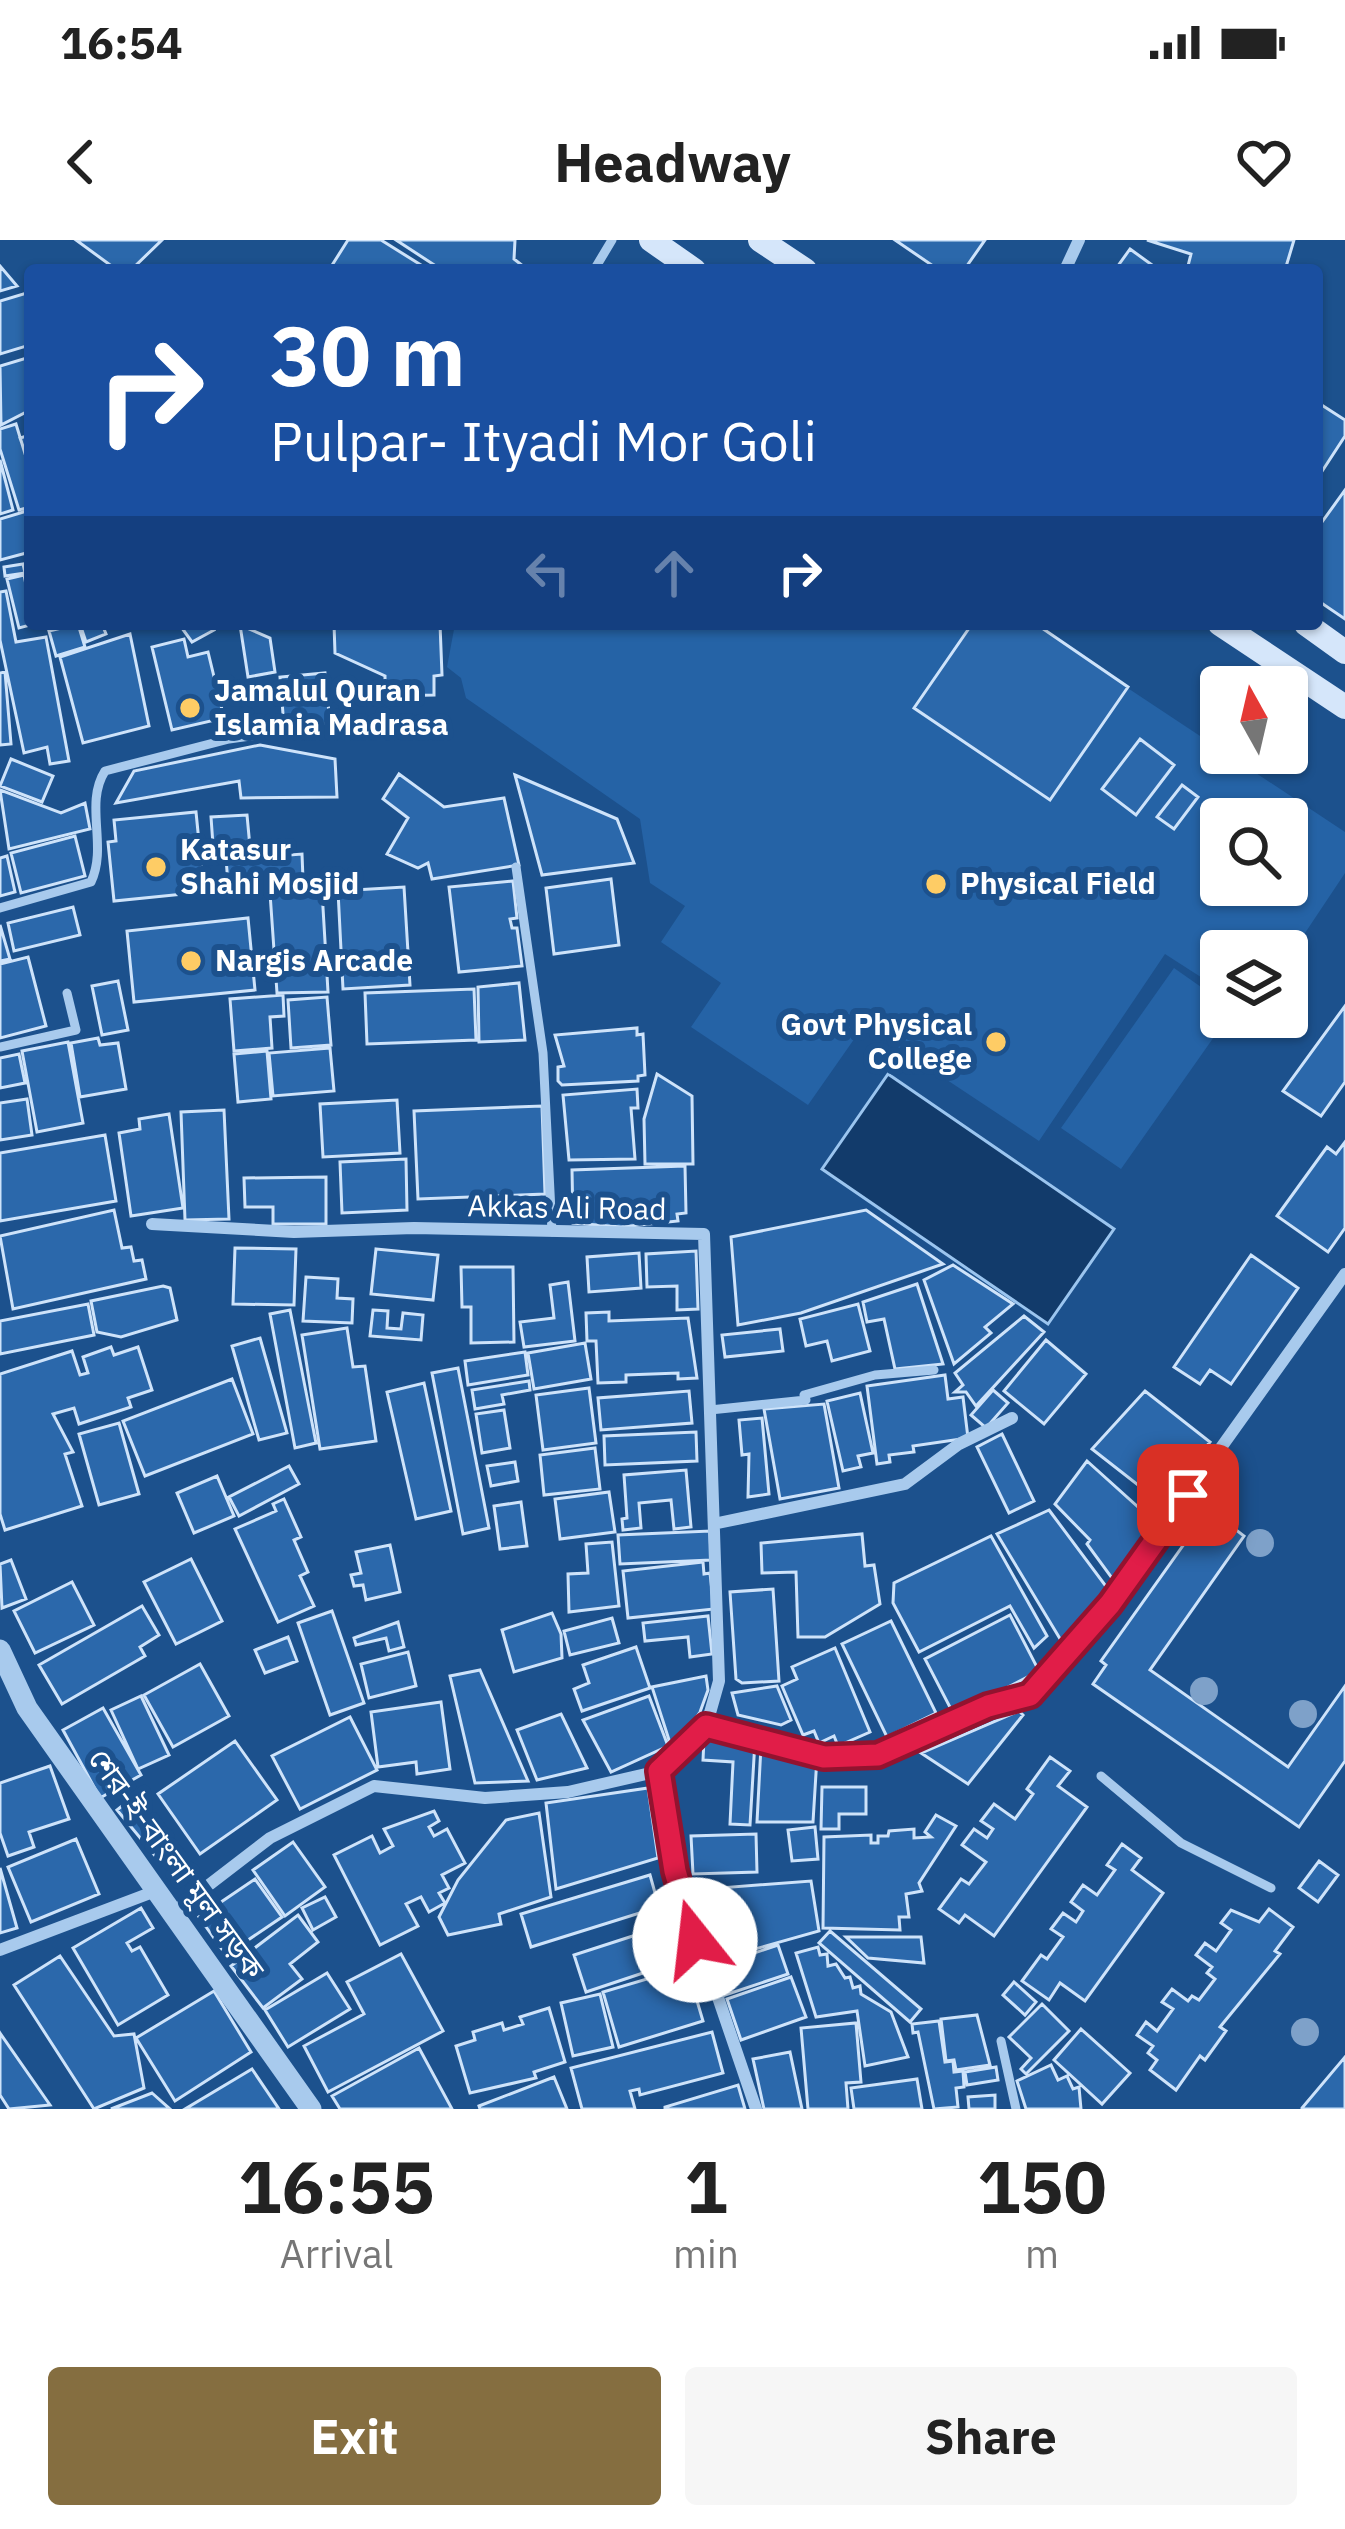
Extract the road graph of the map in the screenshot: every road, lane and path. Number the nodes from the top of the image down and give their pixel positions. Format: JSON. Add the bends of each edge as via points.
{"nodes":[{"id":1,"x":651,"y":240,"type":"edge"},
{"id":2,"x":760,"y":240,"type":"edge"},
{"id":3,"x":685,"y":264,"type":"edge"},
{"id":4,"x":796,"y":264,"type":"edge"},
{"id":5,"x":1229,"y":630,"type":"edge"},
{"id":6,"x":1314,"y":630,"type":"edge"},
{"id":7,"x":1345,"y":652,"type":"edge"},
{"id":8,"x":1345,"y":707,"type":"edge"},
{"id":9,"x":286,"y":731,"type":"dead end"},
{"id":10,"x":516,"y":867,"type":"dead end"},
{"id":11,"x":0,"y":908,"type":"edge"},
{"id":12,"x":67,"y":993,"type":"dead end"},
{"id":13,"x":0,"y":1047,"type":"edge"},
{"id":14,"x":152,"y":1224,"type":"dead end"},
{"id":15,"x":552,"y":1233,"type":"junction"},
{"id":16,"x":1345,"y":1274,"type":"edge"},
{"id":17,"x":934,"y":1370,"type":"dead end"},
{"id":18,"x":710,"y":1410,"type":"junction"},
{"id":19,"x":1012,"y":1418,"type":"dead end"},
{"id":20,"x":718,"y":1523,"type":"junction"},
{"id":21,"x":0,"y":1649,"type":"edge"},
{"id":22,"x":706,"y":1726,"type":"junction"},
{"id":23,"x":659,"y":1771,"type":"junction"},
{"id":24,"x":1101,"y":1776,"type":"dead end"},
{"id":25,"x":1271,"y":1888,"type":"dead end"},
{"id":26,"x":153,"y":1892,"type":"junction"},
{"id":27,"x":175,"y":1912,"type":"junction"},
{"id":28,"x":0,"y":1950,"type":"edge"},
{"id":29,"x":1000,"y":2041,"type":"dead end"},
{"id":30,"x":311,"y":2109,"type":"edge"},
{"id":31,"x":756,"y":2109,"type":"edge"},
{"id":32,"x":1016,"y":2109,"type":"edge"}],
"edges":[{"from":1,"to":3,"type":"main road"},
{"from":2,"to":4,"type":"main road"},
{"from":5,"to":8,"type":"main road"},
{"from":6,"to":7,"type":"main road"},
{"from":9,"to":11,"type":"lane","via":[[105,771],[97,784],[98,867],[91,882]]},
{"from":10,"to":15,"type":"lane","via":[[543,1053]]},
{"from":12,"to":13,"type":"lane","via":[[76,1030]]},
{"from":14,"to":15,"type":"street","name":"Akkas Ali Road"},
{"from":15,"to":18,"type":"street","name":"Akkas Ali Road","via":[[704,1234]]},
{"from":16,"to":22,"type":"street","via":[[1110,1604],[1030,1695],[878,1755],[824,1757]]},
{"from":17,"to":18,"type":"lane","via":[[875,1375],[806,1400]]},
{"from":18,"to":20,"type":"street","name":"Akkas Ali Road"},
{"from":19,"to":20,"type":"street","via":[[905,1484]]},
{"from":20,"to":22,"type":"street","name":"Akkas Ali Road","via":[[719,1681]]},
{"from":21,"to":26,"type":"street","name":"শের-ই-বাংলা মূল সড়ক","via":[[27,1708]]},
{"from":22,"to":23,"type":"street"},
{"from":23,"to":27,"type":"street","via":[[568,1792],[485,1798],[374,1786],[270,1838]]},
{"from":23,"to":31,"type":"street","via":[[675,1871]]},
{"from":24,"to":25,"type":"lane","via":[[1181,1843]]},
{"from":26,"to":27,"type":"street","name":"শের-ই-বাংলা মূল সড়ক"},
{"from":26,"to":28,"type":"street"},
{"from":27,"to":30,"type":"street","name":"শের-ই-বাংলা মূল সড়ক"},
{"from":29,"to":32,"type":"lane"}]}
